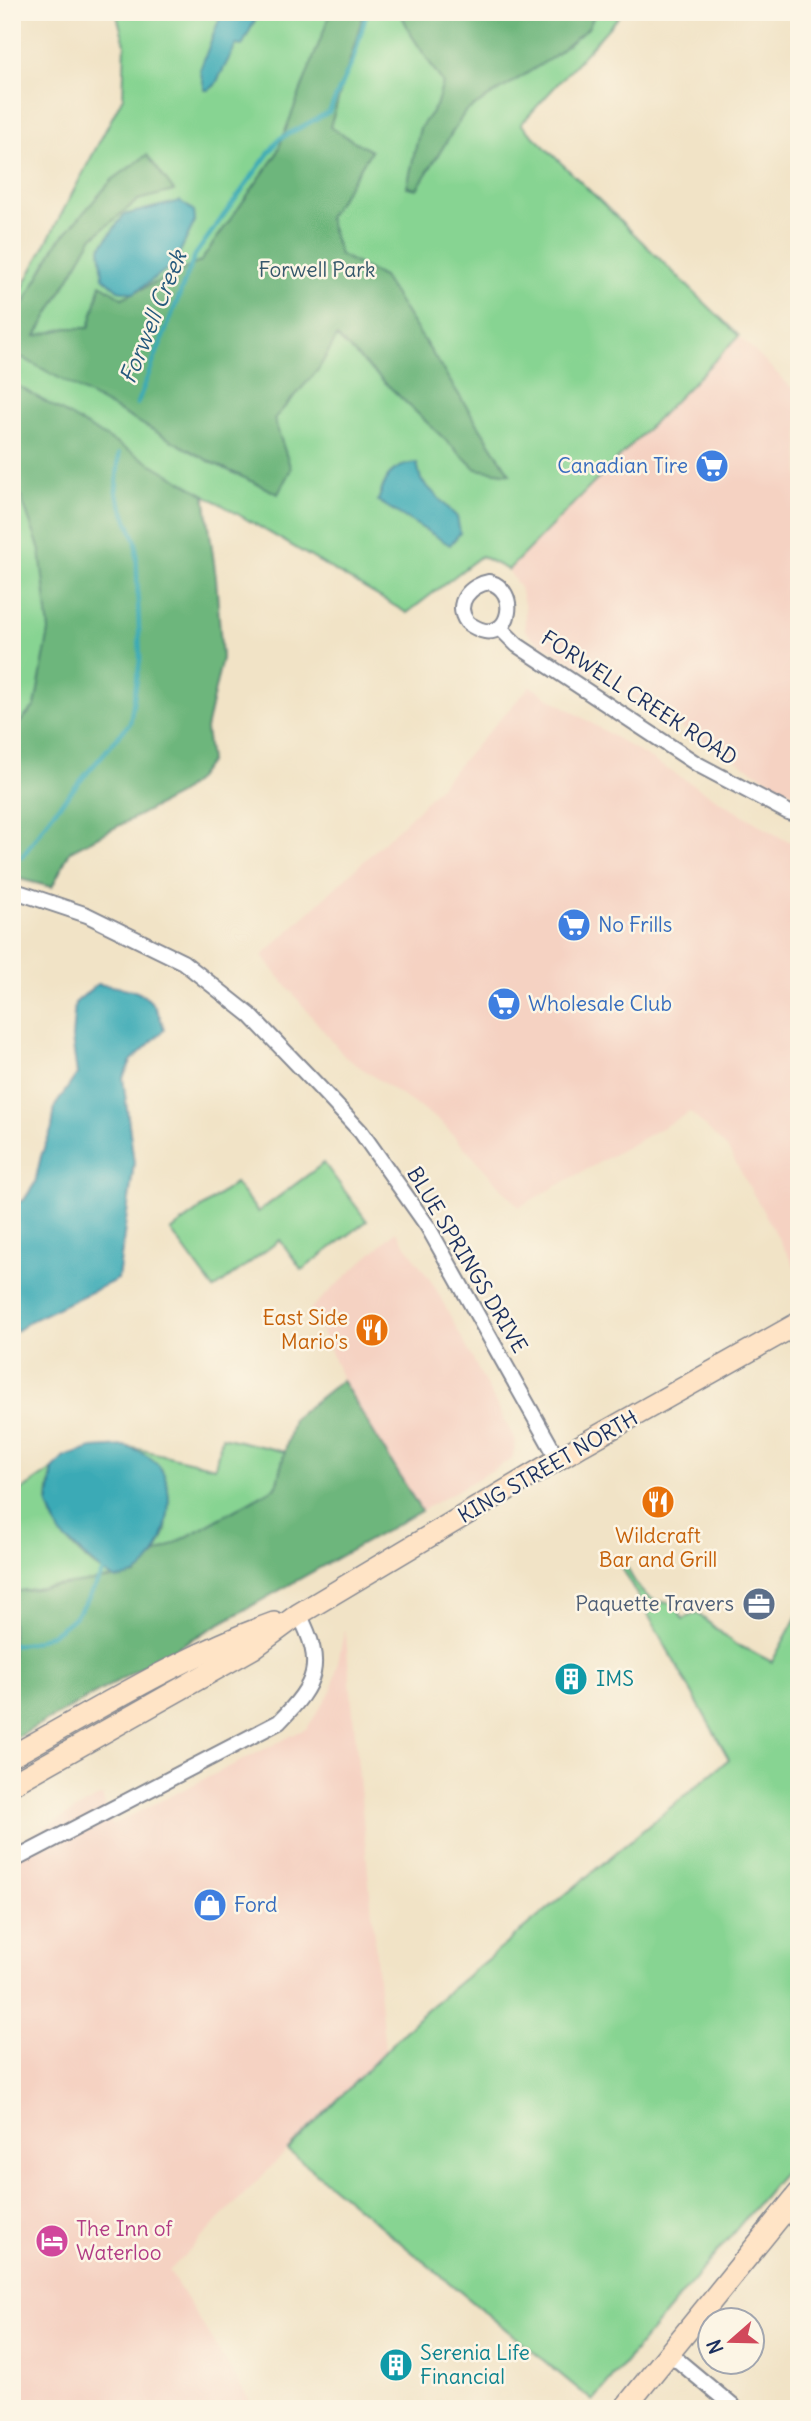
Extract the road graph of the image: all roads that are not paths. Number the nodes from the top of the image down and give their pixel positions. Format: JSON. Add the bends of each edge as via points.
{"nodes":[{"id":1,"x":500,"y":628,"type":"dead end"},
{"id":2,"x":799,"y":815,"type":"edge"},
{"id":3,"x":12,"y":890,"type":"edge"},
{"id":4,"x":799,"y":1323,"type":"edge"},
{"id":5,"x":559,"y":1461,"type":"junction"},
{"id":6,"x":299,"y":1614,"type":"junction"},
{"id":7,"x":12,"y":1756,"type":"edge"},
{"id":8,"x":12,"y":1784,"type":"edge"},
{"id":9,"x":12,"y":1861,"type":"edge"},
{"id":10,"x":799,"y":2193,"type":"edge"},
{"id":11,"x":669,"y":2353,"type":"junction"},
{"id":12,"x":624,"y":2409,"type":"edge"},
{"id":13,"x":736,"y":2409,"type":"edge"}],
"edges":[{"from":1,"to":2,"type":"street","name":"FORWELL CREEK ROAD","via":[[527,652],[697,764]]},
{"from":3,"to":5,"type":"street","name":"BLUE SPRINGS DRIVE","via":[[87,915],[184,962],[250,1015],[361,1132],[428,1227]]},
{"from":4,"to":5,"type":"main road","name":"KING STREET NORTH"},
{"from":5,"to":6,"type":"main road","name":"KING STREET NORTH"},
{"from":6,"to":7,"type":"main road","name":"KING STREET NORTH","via":[[180,1664]]},
{"from":6,"to":8,"type":"main road","name":"KING STREET NORTH","via":[[253,1648]]},
{"from":6,"to":9,"type":"street","via":[[314,1649],[313,1675],[302,1698],[279,1722]]},
{"from":10,"to":11,"type":"main road"},
{"from":11,"to":12,"type":"main road"},
{"from":11,"to":13,"type":"street"}]}
